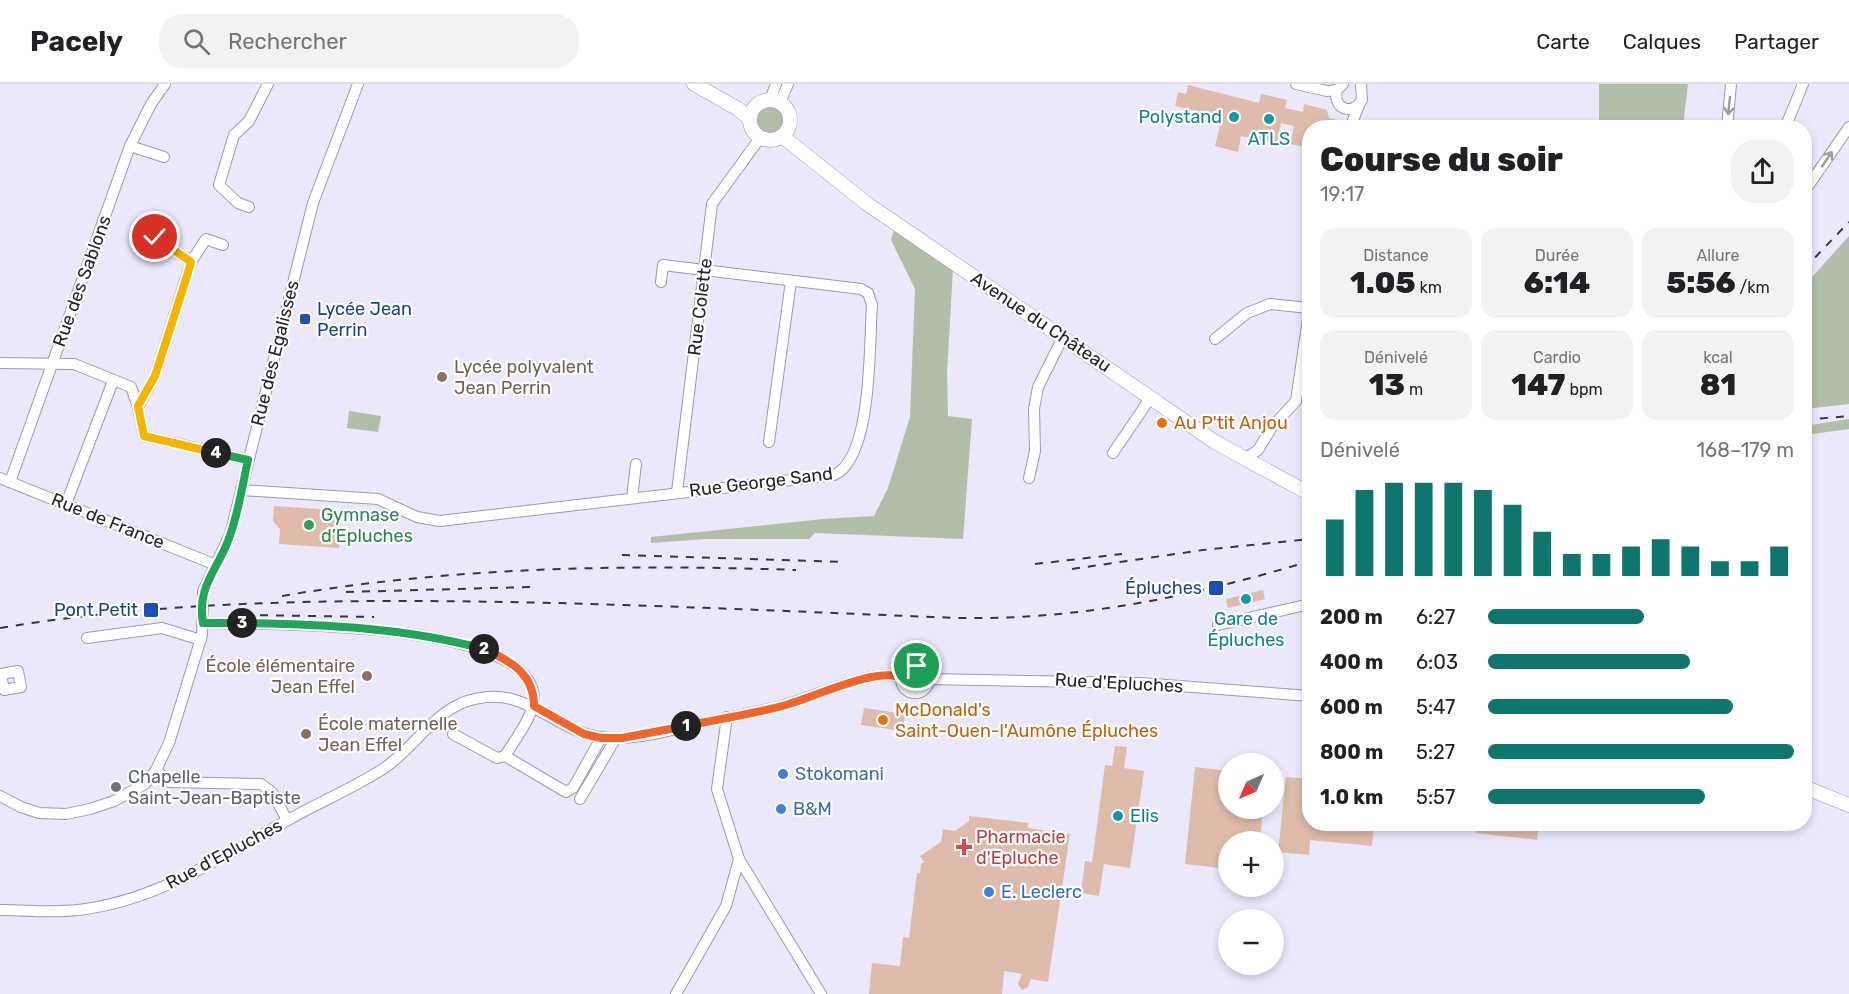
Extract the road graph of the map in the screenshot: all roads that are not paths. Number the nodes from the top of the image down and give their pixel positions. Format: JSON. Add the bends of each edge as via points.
{"nodes":[{"id":1,"x":165,"y":84,"type":"edge"},
{"id":2,"x":268,"y":84,"type":"edge"},
{"id":3,"x":694,"y":84,"type":"edge"},
{"id":4,"x":710,"y":84,"type":"edge"},
{"id":5,"x":776,"y":84,"type":"edge"},
{"id":6,"x":788,"y":84,"type":"edge"},
{"id":7,"x":1296,"y":84,"type":"edge"},
{"id":8,"x":1731,"y":84,"type":"edge"},
{"id":9,"x":1803,"y":84,"type":"edge"},
{"id":10,"x":355,"y":85,"type":"edge"},
{"id":11,"x":1359,"y":86,"type":"edge"},
{"id":12,"x":1337,"y":94,"type":"edge"},
{"id":13,"x":775,"y":102,"type":"junction"},
{"id":14,"x":1359,"y":105,"type":"junction"},
{"id":15,"x":756,"y":106,"type":"junction"},
{"id":16,"x":750,"y":119,"type":"junction"},
{"id":17,"x":1349,"y":120,"type":"edge"},
{"id":18,"x":1353,"y":120,"type":"edge"},
{"id":19,"x":1728,"y":120,"type":"edge"},
{"id":20,"x":1788,"y":120,"type":"edge"},
{"id":21,"x":1849,"y":127,"type":"edge"},
{"id":22,"x":782,"y":136,"type":"junction"},
{"id":23,"x":760,"y":138,"type":"junction"},
{"id":24,"x":130,"y":146,"type":"junction"},
{"id":25,"x":164,"y":157,"type":"dead end"},
{"id":26,"x":1812,"y":180,"type":"edge"},
{"id":27,"x":249,"y":207,"type":"dead end"},
{"id":28,"x":155,"y":237,"type":"dead end"},
{"id":29,"x":223,"y":245,"type":"dead end"},
{"id":30,"x":191,"y":262,"type":"junction"},
{"id":31,"x":705,"y":270,"type":"junction"},
{"id":32,"x":791,"y":281,"type":"junction"},
{"id":33,"x":661,"y":282,"type":"dead end"},
{"id":34,"x":1302,"y":306,"type":"edge"},
{"id":35,"x":1063,"y":337,"type":"junction"},
{"id":36,"x":1215,"y":339,"type":"dead end"},
{"id":37,"x":0,"y":363,"type":"edge"},
{"id":38,"x":52,"y":365,"type":"junction"},
{"id":39,"x":1302,"y":370,"type":"edge"},
{"id":40,"x":113,"y":381,"type":"junction"},
{"id":41,"x":1151,"y":397,"type":"junction"},
{"id":42,"x":138,"y":406,"type":"junction"},
{"id":43,"x":769,"y":442,"type":"dead end"},
{"id":44,"x":1258,"y":450,"type":"junction"},
{"id":45,"x":1113,"y":453,"type":"dead end"},
{"id":46,"x":1241,"y":457,"type":"junction"},
{"id":47,"x":248,"y":460,"type":"junction"},
{"id":48,"x":636,"y":464,"type":"dead end"},
{"id":49,"x":1261,"y":468,"type":"junction"},
{"id":50,"x":1029,"y":478,"type":"dead end"},
{"id":51,"x":5,"y":480,"type":"edge"},
{"id":52,"x":242,"y":490,"type":"junction"},
{"id":53,"x":1302,"y":490,"type":"edge"},
{"id":54,"x":677,"y":492,"type":"junction"},
{"id":55,"x":632,"y":498,"type":"junction"},
{"id":56,"x":66,"y":504,"type":"junction"},
{"id":57,"x":216,"y":565,"type":"junction"},
{"id":58,"x":1302,"y":606,"type":"edge"},
{"id":59,"x":203,"y":623,"type":"junction"},
{"id":60,"x":1218,"y":625,"type":"dead end"},
{"id":61,"x":87,"y":638,"type":"dead end"},
{"id":62,"x":201,"y":640,"type":"junction"},
{"id":63,"x":901,"y":677,"type":"junction"},
{"id":64,"x":928,"y":679,"type":"junction"},
{"id":65,"x":1302,"y":695,"type":"edge"},
{"id":66,"x":534,"y":706,"type":"junction"},
{"id":67,"x":727,"y":717,"type":"junction"},
{"id":68,"x":453,"y":734,"type":"dead end"},
{"id":69,"x":601,"y":738,"type":"junction"},
{"id":70,"x":616,"y":738,"type":"junction"},
{"id":71,"x":505,"y":756,"type":"junction"},
{"id":72,"x":156,"y":770,"type":"junction"},
{"id":73,"x":169,"y":782,"type":"junction"},
{"id":74,"x":145,"y":784,"type":"junction"},
{"id":75,"x":1812,"y":790,"type":"edge"},
{"id":76,"x":0,"y":796,"type":"edge"},
{"id":77,"x":580,"y":799,"type":"dead end"},
{"id":78,"x":1849,"y":805,"type":"edge"},
{"id":79,"x":287,"y":820,"type":"junction"},
{"id":80,"x":739,"y":859,"type":"junction"},
{"id":81,"x":0,"y":910,"type":"edge"},
{"id":82,"x":676,"y":994,"type":"edge"},
{"id":83,"x":821,"y":994,"type":"edge"}],
"edges":[{"from":1,"to":24,"type":"street","name":"Rue des Sablons"},
{"from":2,"to":27,"type":"street","via":[[249,121],[234,135],[219,185],[238,203]]},
{"from":3,"to":16,"type":"main road"},
{"from":4,"to":15,"type":"main road","via":[[736,101]]},
{"from":5,"to":13,"type":"street"},
{"from":6,"to":13,"type":"street"},
{"from":7,"to":12,"type":"street"},
{"from":8,"to":19,"type":"street","one_way":true},
{"from":9,"to":20,"type":"street"},
{"from":10,"to":47,"type":"street","name":"Rue des Egalisses","via":[[313,203]]},
{"from":11,"to":14,"type":"street"},
{"from":12,"to":14,"type":"street","via":[[1349,110]]},
{"from":12,"to":17,"type":"street"},
{"from":13,"to":15,"type":"main road"},
{"from":13,"to":22,"type":"main road","via":[[789,116],[788,130]]},
{"from":14,"to":18,"type":"street"},
{"from":15,"to":16,"type":"main road"},
{"from":16,"to":23,"type":"main road"},
{"from":26,"to":21,"type":"street","one_way":true},
{"from":22,"to":23,"type":"main road"},
{"from":22,"to":35,"type":"main road","name":"Avenue du Château","via":[[866,202]]},
{"from":23,"to":31,"type":"street","name":"Rue Colette","via":[[712,204]]},
{"from":24,"to":25,"type":"street"},
{"from":24,"to":38,"type":"street","name":"Rue des Sablons"},
{"from":28,"to":30,"type":"street"},
{"from":29,"to":30,"type":"street","via":[[206,239]]},
{"from":30,"to":42,"type":"street","via":[[155,376]]},
{"from":31,"to":32,"type":"street","name":"Rue George Sand"},
{"from":31,"to":33,"type":"street","name":"Rue George Sand","via":[[663,265]]},
{"from":31,"to":54,"type":"street","name":"Rue Colette"},
{"from":32,"to":43,"type":"street"},
{"from":32,"to":54,"type":"street","name":"Rue George Sand","via":[[861,289],[868,293],[872,305],[864,421],[849,463],[834,475]]},
{"from":34,"to":36,"type":"street","via":[[1270,304],[1247,313]]},
{"from":35,"to":41,"type":"main road","name":"Avenue du Château"},
{"from":35,"to":50,"type":"street","via":[[1038,387],[1035,451]]},
{"from":37,"to":38,"type":"street"},
{"from":38,"to":40,"type":"street","via":[[74,364]]},
{"from":38,"to":51,"type":"street","name":"Rue des Sablons"},
{"from":39,"to":44,"type":"street","via":[[1296,401],[1272,427]]},
{"from":40,"to":42,"type":"street","via":[[131,387]]},
{"from":40,"to":56,"type":"street"},
{"from":41,"to":45,"type":"street"},
{"from":41,"to":46,"type":"main road","name":"Avenue du Château"},
{"from":42,"to":47,"type":"street","via":[[144,436]]},
{"from":44,"to":46,"type":"street"},
{"from":44,"to":49,"type":"street"},
{"from":46,"to":49,"type":"main road","name":"Avenue du Château"},
{"from":47,"to":52,"type":"street","name":"Rue des Egalisses"},
{"from":48,"to":55,"type":"street"},
{"from":49,"to":53,"type":"main road","name":"Avenue du Château"},
{"from":51,"to":56,"type":"street","name":"Rue de France"},
{"from":52,"to":55,"type":"street","name":"Rue George Sand","via":[[378,499],[417,517],[440,521]]},
{"from":52,"to":57,"type":"street","name":"Rue des Egalisses","via":[[228,542]]},
{"from":54,"to":55,"type":"street","name":"Rue George Sand"},
{"from":56,"to":57,"type":"street","name":"Rue de France"},
{"from":57,"to":59,"type":"street","name":"Rue des Egalisses","via":[[203,591]]},
{"from":58,"to":60,"type":"street"},
{"from":59,"to":62,"type":"street","name":"Rue des Egalisses"},
{"from":59,"to":66,"type":"street","via":[[324,624],[483,649],[500,656],[528,677]]},
{"from":61,"to":62,"type":"street","via":[[162,628]]},
{"from":62,"to":72,"type":"street","name":"Rue des Egalisses"},
{"from":63,"to":64,"type":"street","via":[[908,667],[917,666],[925,670]]},
{"from":63,"to":64,"type":"street","via":[[905,690],[913,693],[926,688]]},
{"from":63,"to":67,"type":"street","name":"Rue d'Epluches","via":[[867,679],[785,705]]},
{"from":64,"to":65,"type":"street","name":"Rue d'Epluches","via":[[1140,683]]},
{"from":66,"to":69,"type":"street","name":"Rue d'Epluches","via":[[584,734]]},
{"from":66,"to":71,"type":"street"},
{"from":66,"to":79,"type":"street","name":"Rue d'Epluches","via":[[504,698],[463,703],[435,721],[385,768]]},
{"from":67,"to":70,"type":"street","name":"Rue d'Epluches"},
{"from":67,"to":80,"type":"street","via":[[717,789]]},
{"from":68,"to":71,"type":"street","via":[[497,759]]},
{"from":69,"to":70,"type":"street","name":"Rue d'Epluches"},
{"from":69,"to":71,"type":"street","via":[[573,788],[566,792]]},
{"from":70,"to":77,"type":"street"},
{"from":72,"to":73,"type":"street"},
{"from":72,"to":74,"type":"street","name":"Rue des Egalisses"},
{"from":73,"to":74,"type":"street"},
{"from":73,"to":79,"type":"street","via":[[261,784],[272,792]]},
{"from":74,"to":76,"type":"street","via":[[114,801],[66,814],[39,813]]},
{"from":75,"to":78,"type":"main road"},
{"from":79,"to":81,"type":"street","name":"Rue d'Epluches","via":[[167,887],[76,910]]},
{"from":80,"to":82,"type":"street","via":[[726,906]]},
{"from":80,"to":83,"type":"street"}]}
